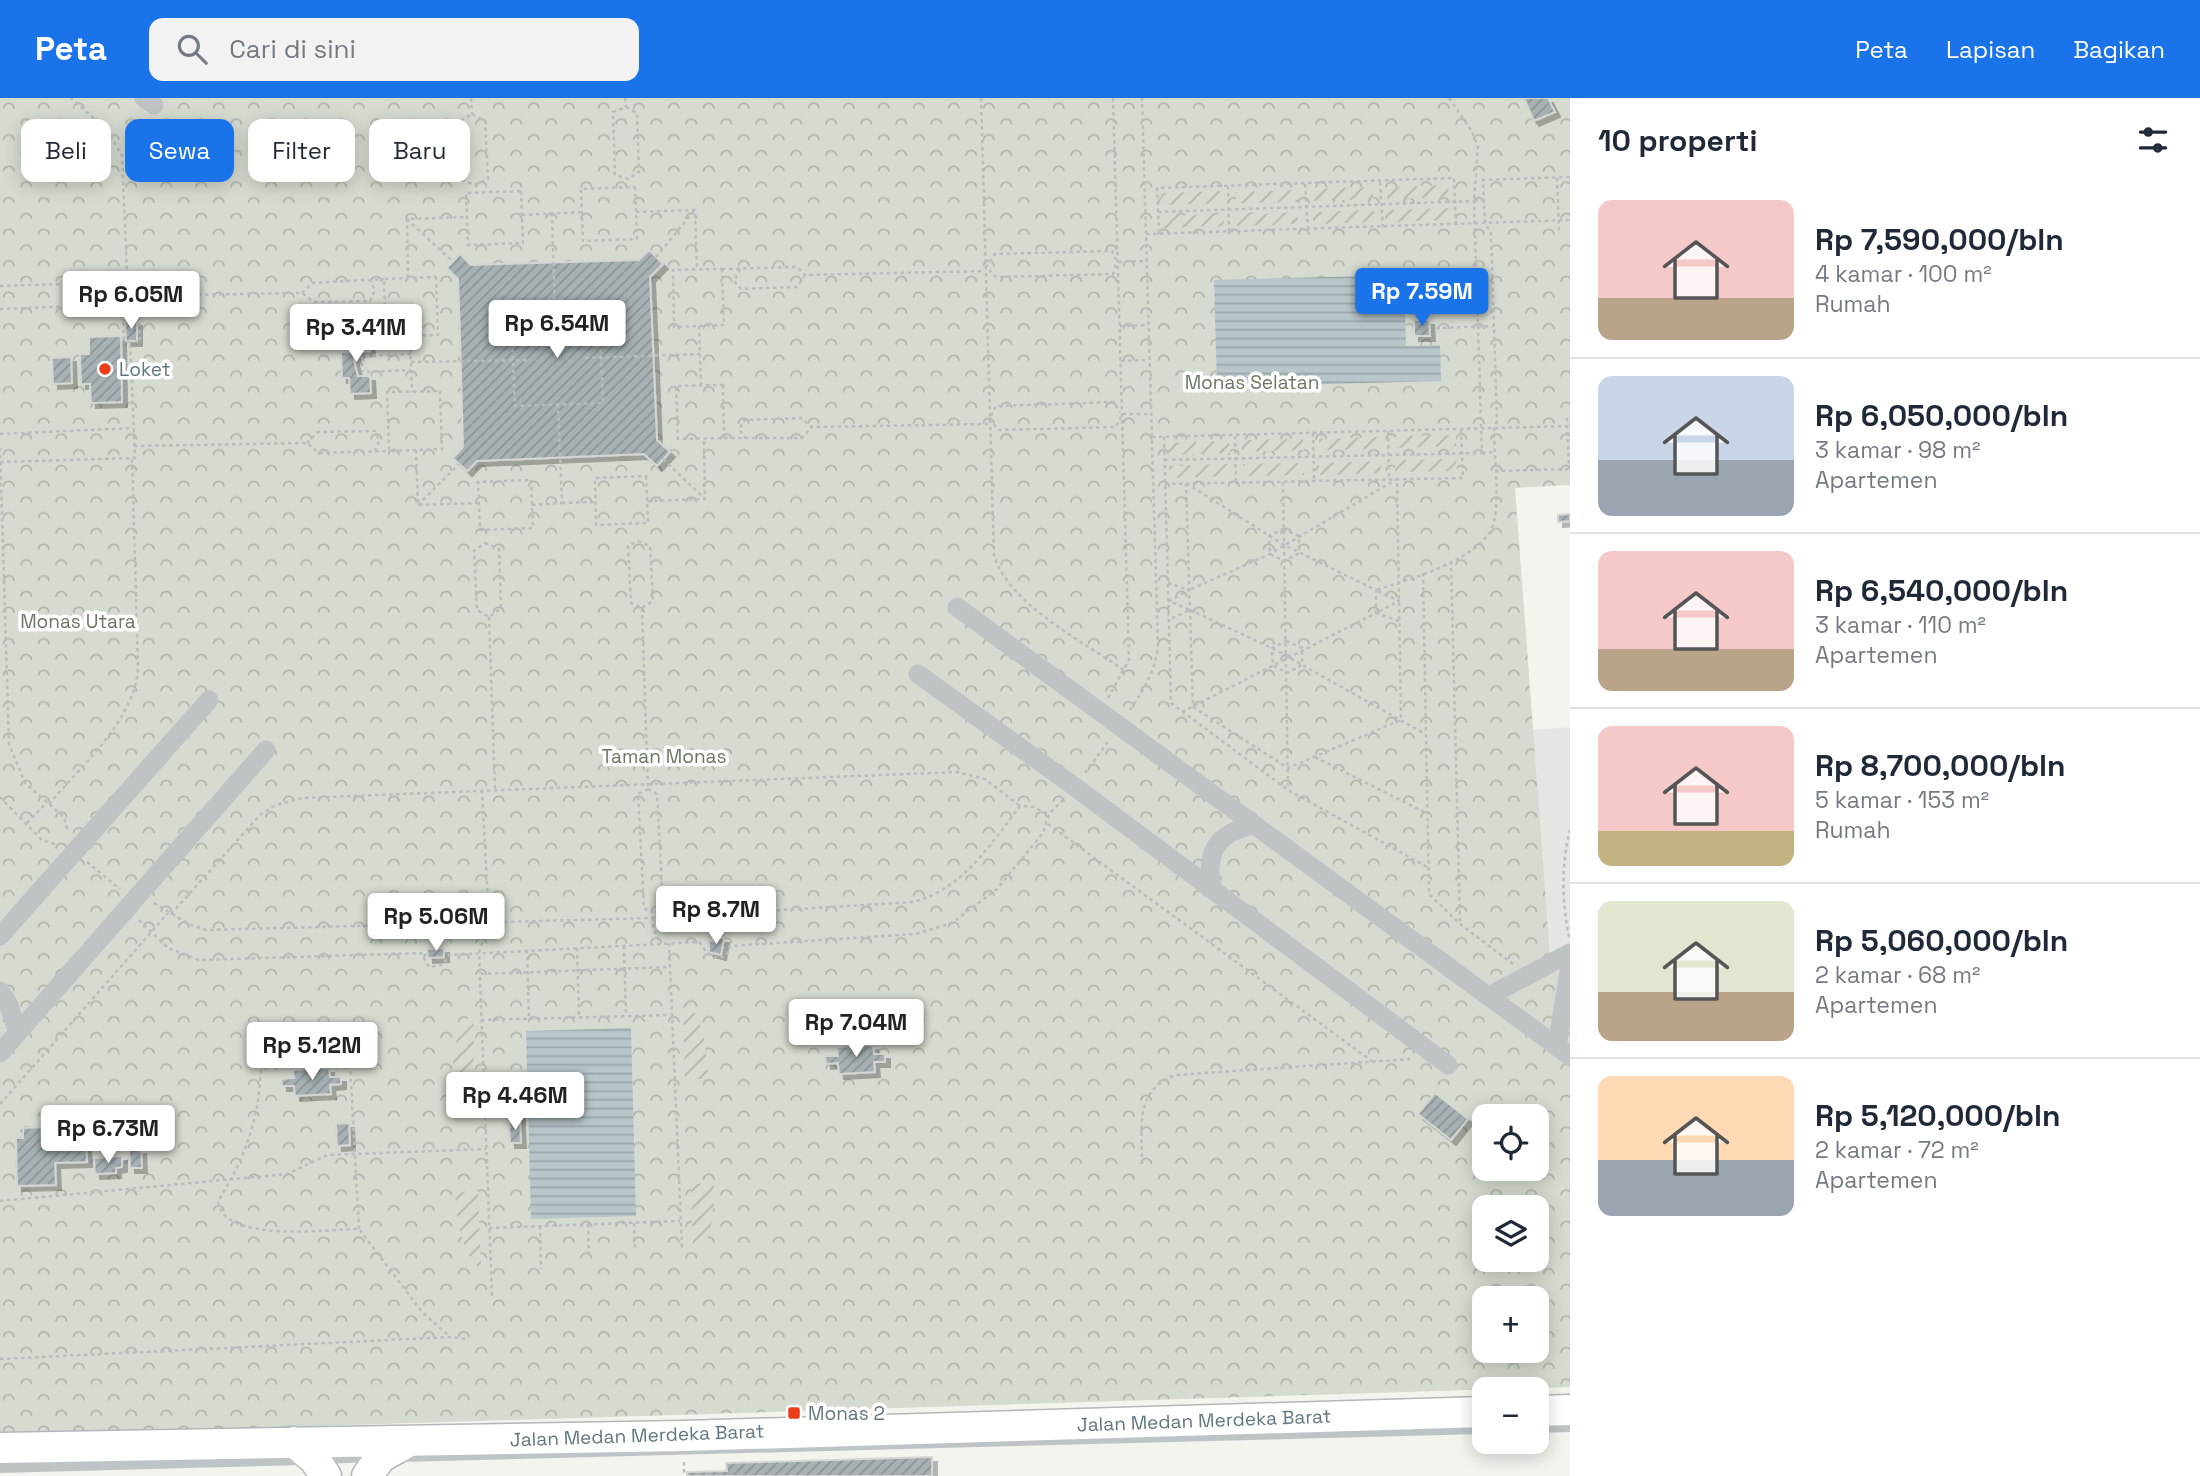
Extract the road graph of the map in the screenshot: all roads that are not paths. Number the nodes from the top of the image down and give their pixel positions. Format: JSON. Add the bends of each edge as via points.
{"nodes":[{"id":1,"x":957,"y":607,"type":"dead end"},
{"id":2,"x":918,"y":674,"type":"dead end"},
{"id":3,"x":209,"y":700,"type":"dead end"},
{"id":4,"x":266,"y":750,"type":"dead end"},
{"id":5,"x":1255,"y":825,"type":"junction"},
{"id":6,"x":1212,"y":888,"type":"junction"},
{"id":7,"x":0,"y":936,"type":"edge"},
{"id":8,"x":1570,"y":953,"type":"edge"},
{"id":9,"x":1570,"y":965,"type":"edge"},
{"id":10,"x":0,"y":992,"type":"edge"},
{"id":11,"x":1489,"y":996,"type":"junction"},
{"id":12,"x":18,"y":1033,"type":"junction"},
{"id":13,"x":1564,"y":1051,"type":"edge"},
{"id":14,"x":0,"y":1053,"type":"edge"},
{"id":15,"x":1443,"y":1061,"type":"road end"},
{"id":16,"x":1570,"y":1410,"type":"edge"},
{"id":17,"x":1549,"y":1411,"type":"edge"},
{"id":18,"x":1472,"y":1412,"type":"edge"},
{"id":19,"x":1570,"y":1427,"type":"edge"},
{"id":20,"x":1549,"y":1428,"type":"edge"},
{"id":21,"x":1472,"y":1429,"type":"edge"},
{"id":22,"x":410,"y":1441,"type":"junction"},
{"id":23,"x":0,"y":1448,"type":"edge"},
{"id":24,"x":311,"y":1459,"type":"edge"},
{"id":25,"x":374,"y":1467,"type":"edge"},
{"id":26,"x":0,"y":1468,"type":"edge"}],
"edges":[{"from":1,"to":5,"type":"street"},
{"from":2,"to":6,"type":"street"},
{"from":3,"to":7,"type":"street"},
{"from":4,"to":12,"type":"street"},
{"from":5,"to":6,"type":"street","via":[[1228,834],[1214,848],[1208,870]]},
{"from":5,"to":11,"type":"street"},
{"from":6,"to":15,"type":"street"},
{"from":8,"to":11,"type":"street"},
{"from":9,"to":13,"type":"street"},
{"from":10,"to":12,"type":"street"},
{"from":11,"to":13,"type":"street"},
{"from":12,"to":14,"type":"street"},
{"from":16,"to":17,"type":"main road"},
{"from":18,"to":22,"type":"main road","name":"Jalan Medan Merdeka Barat"},
{"from":19,"to":20,"type":"lane"},
{"from":21,"to":25,"type":"lane"},
{"from":22,"to":24,"type":"main road","name":"Jalan Medan Merdeka Barat"},
{"from":22,"to":25,"type":"main road"},
{"from":23,"to":24,"type":"main road","name":"Jalan Medan Merdeka Barat"},
{"from":24,"to":25,"type":"lane"},
{"from":24,"to":26,"type":"lane"}]}
